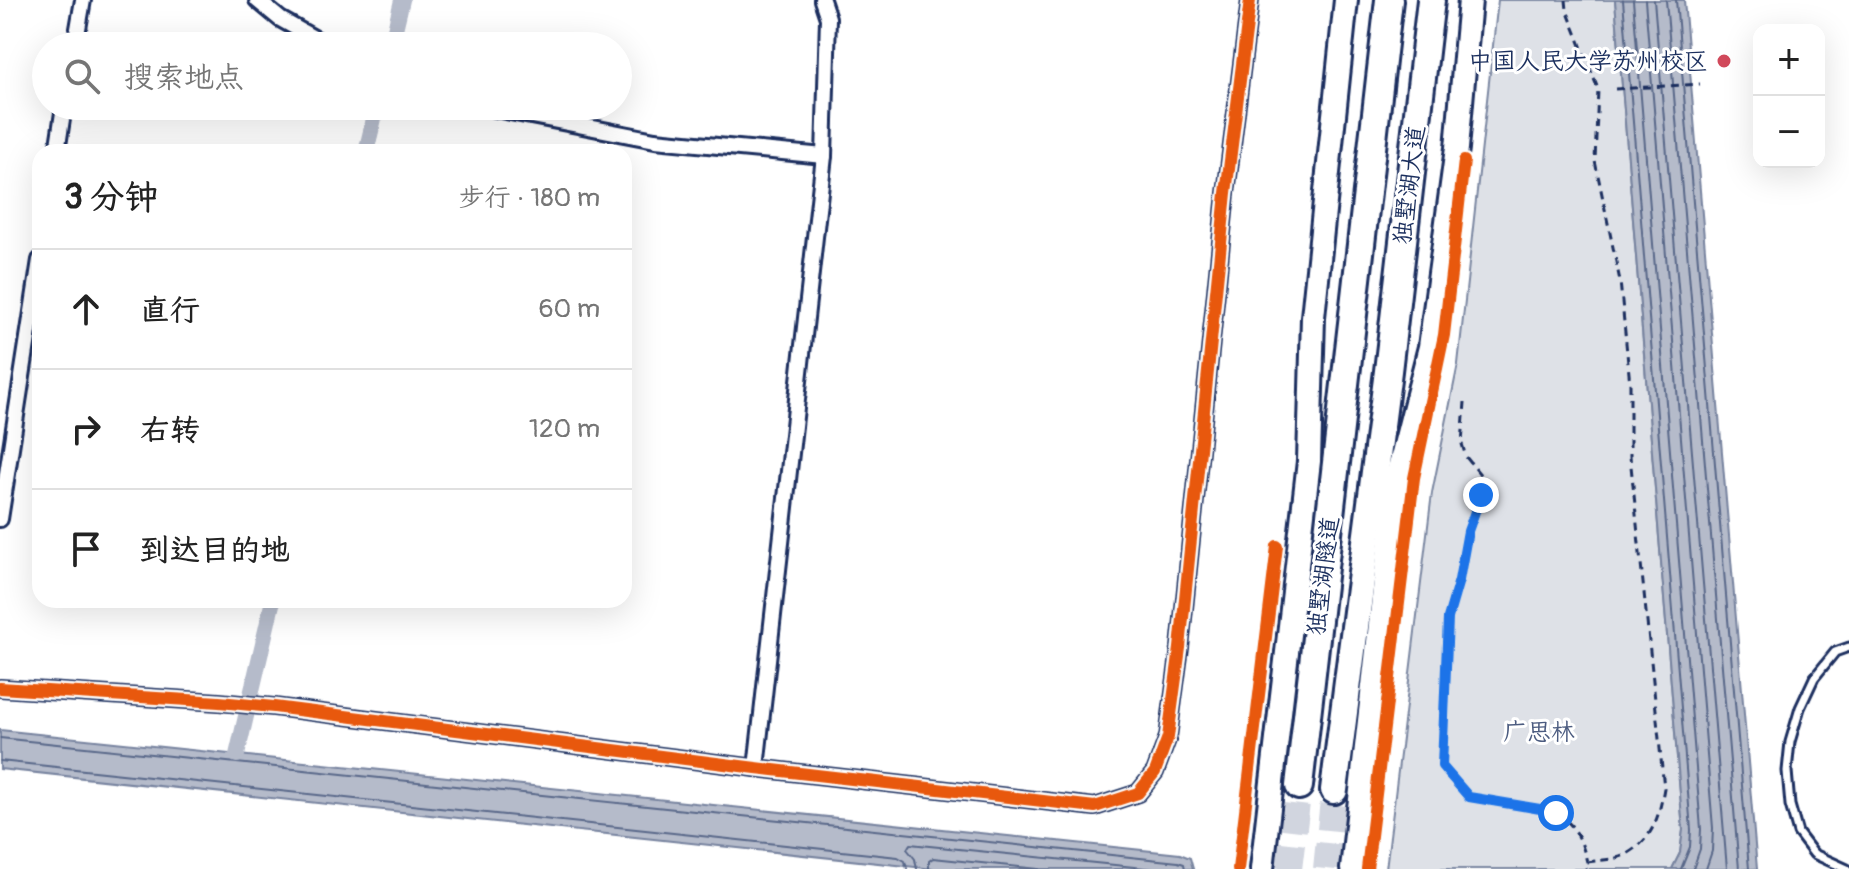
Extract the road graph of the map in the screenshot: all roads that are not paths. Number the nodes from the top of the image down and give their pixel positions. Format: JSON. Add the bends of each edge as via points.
{"nodes":[{"id":1,"x":83,"y":0,"type":"edge"},
{"id":2,"x":257,"y":0,"type":"edge"},
{"id":3,"x":822,"y":0,"type":"edge"},
{"id":4,"x":1250,"y":0,"type":"edge"},
{"id":5,"x":1346,"y":0,"type":"edge"},
{"id":6,"x":1389,"y":0,"type":"edge"},
{"id":7,"x":1431,"y":0,"type":"edge"},
{"id":8,"x":1470,"y":0,"type":"edge"},
{"id":9,"x":77,"y":32,"type":"edge"},
{"id":10,"x":303,"y":32,"type":"edge"},
{"id":11,"x":62,"y":120,"type":"edge"},
{"id":12,"x":552,"y":120,"type":"edge"},
{"id":13,"x":58,"y":144,"type":"edge"},
{"id":14,"x":824,"y":156,"type":"junction"},
{"id":15,"x":32,"y":312,"type":"edge"},
{"id":16,"x":1348,"y":366,"type":"joint"},
{"id":17,"x":1388,"y":371,"type":"joint"},
{"id":18,"x":0,"y":519,"type":"edge"},
{"id":19,"x":1849,"y":647,"type":"edge"},
{"id":20,"x":0,"y":688,"type":"edge"},
{"id":21,"x":756,"y":768,"type":"junction"},
{"id":22,"x":1299,"y":786,"type":"tunnel mouth"},
{"id":23,"x":1334,"y":790,"type":"tunnel mouth"},
{"id":24,"x":1262,"y":869,"type":"edge"},
{"id":25,"x":1352,"y":869,"type":"edge"},
{"id":26,"x":1847,"y":869,"type":"edge"}],
"edges":[{"from":1,"to":9,"type":"street"},
{"from":2,"to":10,"type":"street"},
{"from":3,"to":14,"type":"street","via":[[828,18]]},
{"from":4,"to":21,"type":"street","via":[[1180,648],[1168,737],[1155,772],[1138,793],[1095,807]]},
{"from":5,"to":24,"type":"main road","via":[[1313,317],[1309,461]]},
{"from":6,"to":16,"type":"highway","name":"独墅湖大道"},
{"from":7,"to":17,"type":"highway","name":"独墅湖大道"},
{"from":8,"to":25,"type":"main road","via":[[1457,148],[1430,347],[1397,477]]},
{"from":11,"to":13,"type":"street"},
{"from":12,"to":14,"type":"street","via":[[655,140]]},
{"from":14,"to":21,"type":"street"},
{"from":15,"to":18,"type":"street"},
{"from":16,"to":22,"type":"highway","name":"独墅湖隧道"},
{"from":17,"to":23,"type":"highway","name":"独墅湖隧道"},
{"from":19,"to":26,"type":"lane","via":[[1835,652],[1814,678],[1790,742],[1787,771],[1798,833],[1814,854]]},
{"from":20,"to":21,"type":"street","via":[[274,707]]}]}
